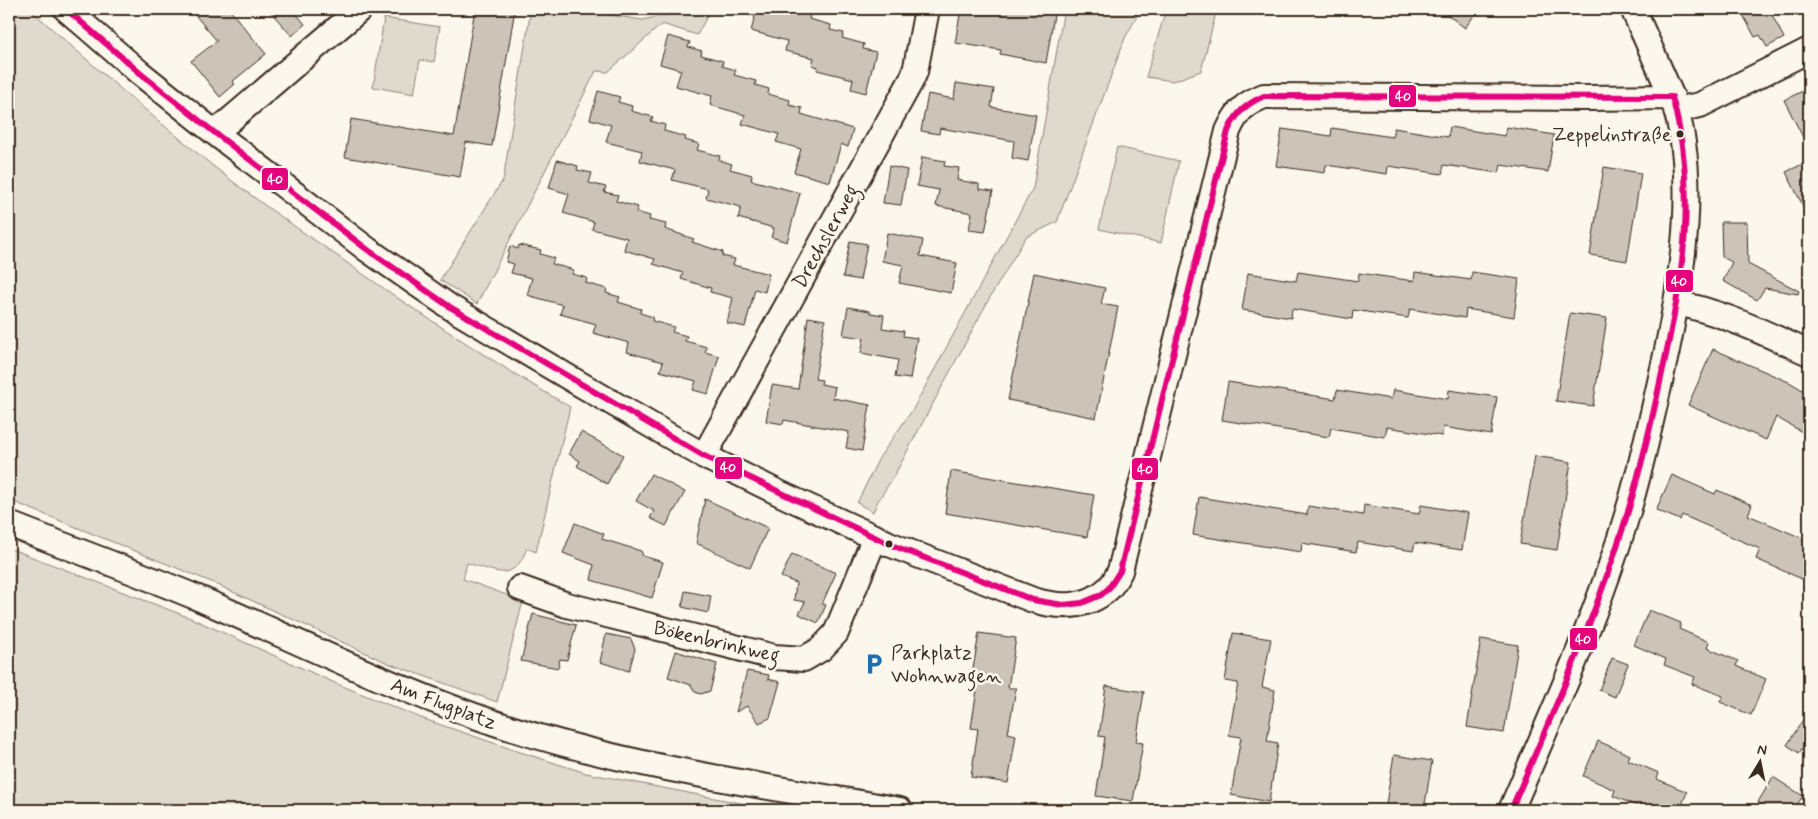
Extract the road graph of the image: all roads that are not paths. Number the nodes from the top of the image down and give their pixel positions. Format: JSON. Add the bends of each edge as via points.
{"nodes":[{"id":1,"x":66,"y":9,"type":"edge"},
{"id":2,"x":360,"y":9,"type":"edge"},
{"id":3,"x":927,"y":9,"type":"edge"},
{"id":4,"x":1633,"y":9,"type":"edge"},
{"id":5,"x":1809,"y":50,"type":"edge"},
{"id":6,"x":1674,"y":104,"type":"junction"},
{"id":7,"x":215,"y":133,"type":"junction"},
{"id":8,"x":1676,"y":303,"type":"junction"},
{"id":9,"x":1809,"y":353,"type":"edge"},
{"id":10,"x":704,"y":456,"type":"junction"},
{"id":11,"x":9,"y":524,"type":"edge"},
{"id":12,"x":875,"y":537,"type":"junction"},
{"id":13,"x":520,"y":588,"type":"dead end"},
{"id":14,"x":900,"y":810,"type":"edge"},
{"id":15,"x":1511,"y":810,"type":"edge"}],
"edges":[{"from":1,"to":7,"type":"street"},
{"from":2,"to":7,"type":"street"},
{"from":3,"to":10,"type":"street","name":"Drechslerweg","via":[[911,81]]},
{"from":4,"to":6,"type":"street"},
{"from":5,"to":6,"type":"street","via":[[1700,105]]},
{"from":6,"to":8,"type":"street","via":[[1686,190]]},
{"from":6,"to":12,"type":"street","via":[[1577,98],[1264,96],[1252,101],[1241,108],[1228,131],[1125,555],[1110,587],[1078,604],[1051,605],[960,573]]},
{"from":7,"to":10,"type":"street","via":[[368,250],[450,307]]},
{"from":8,"to":9,"type":"street","via":[[1748,326]]},
{"from":8,"to":15,"type":"street","via":[[1627,516],[1577,654]]},
{"from":10,"to":12,"type":"street"},
{"from":11,"to":14,"type":"street","name":"Am Flugplatz","via":[[195,597],[358,670],[481,718],[643,764]]},
{"from":12,"to":13,"type":"street","name":"Bökenbrinkweg","via":[[836,633],[821,649],[804,659],[774,657],[568,605]]}]}
